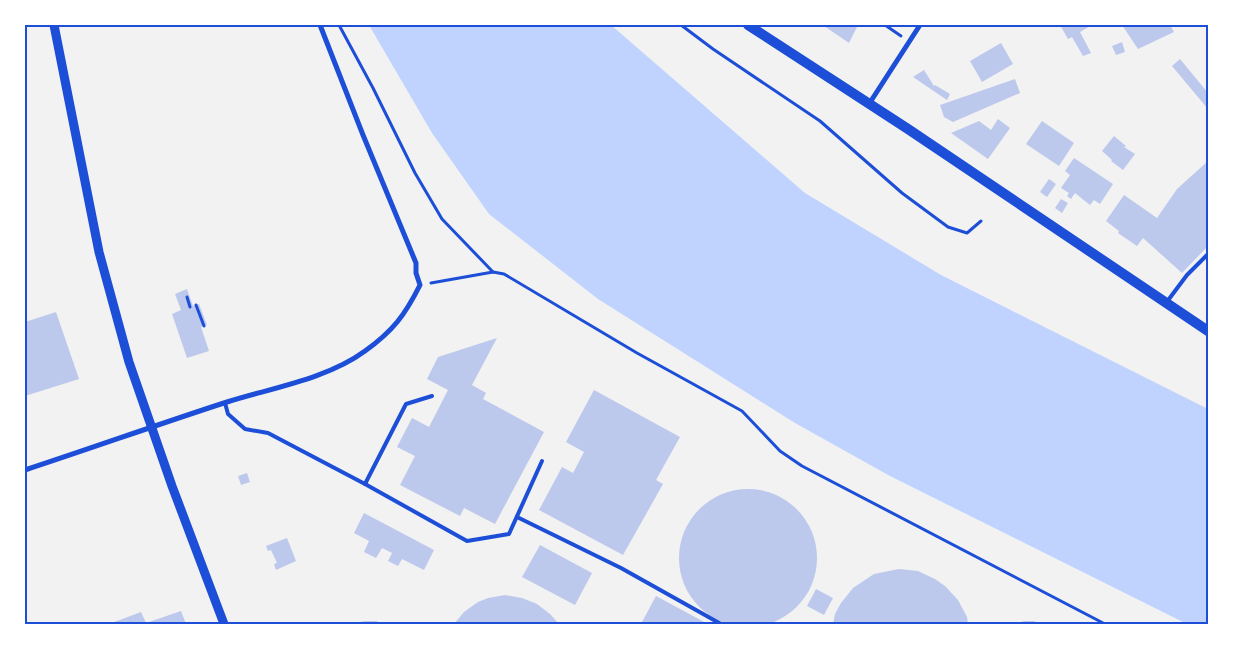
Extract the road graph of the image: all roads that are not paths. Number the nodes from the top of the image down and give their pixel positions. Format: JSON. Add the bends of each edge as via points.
{"nodes":[{"id":1,"x":54,"y":25,"type":"edge"},
{"id":2,"x":320,"y":25,"type":"edge"},
{"id":3,"x":748,"y":25,"type":"edge"},
{"id":4,"x":920,"y":25,"type":"edge"},
{"id":5,"x":869,"y":104,"type":"junction"},
{"id":6,"x":1208,"y":254,"type":"edge"},
{"id":7,"x":1166,"y":303,"type":"junction"},
{"id":8,"x":1208,"y":332,"type":"edge"},
{"id":9,"x":432,"y":396,"type":"dead end"},
{"id":10,"x":225,"y":403,"type":"junction"},
{"id":11,"x":151,"y":428,"type":"junction"},
{"id":12,"x":542,"y":461,"type":"dead end"},
{"id":13,"x":25,"y":470,"type":"edge"},
{"id":14,"x":365,"y":484,"type":"junction"},
{"id":15,"x":517,"y":516,"type":"junction"},
{"id":16,"x":224,"y":624,"type":"edge"},
{"id":17,"x":721,"y":624,"type":"edge"}],
"edges":[{"from":1,"to":11,"type":"street","via":[[99,252]]},
{"from":2,"to":10,"type":"street","via":[[416,264],[420,285],[405,314],[365,352],[323,373]]},
{"from":3,"to":5,"type":"main road"},
{"from":4,"to":5,"type":"street"},
{"from":5,"to":7,"type":"main road"},
{"from":6,"to":7,"type":"lane"},
{"from":7,"to":8,"type":"main road"},
{"from":9,"to":14,"type":"lane","via":[[406,404]]},
{"from":10,"to":11,"type":"street"},
{"from":10,"to":14,"type":"lane","via":[[228,414],[245,429],[268,433]]},
{"from":11,"to":13,"type":"street"},
{"from":11,"to":16,"type":"street"},
{"from":12,"to":15,"type":"lane"},
{"from":14,"to":15,"type":"lane","via":[[467,541],[509,534]]},
{"from":15,"to":17,"type":"lane","via":[[621,568]]}]}
